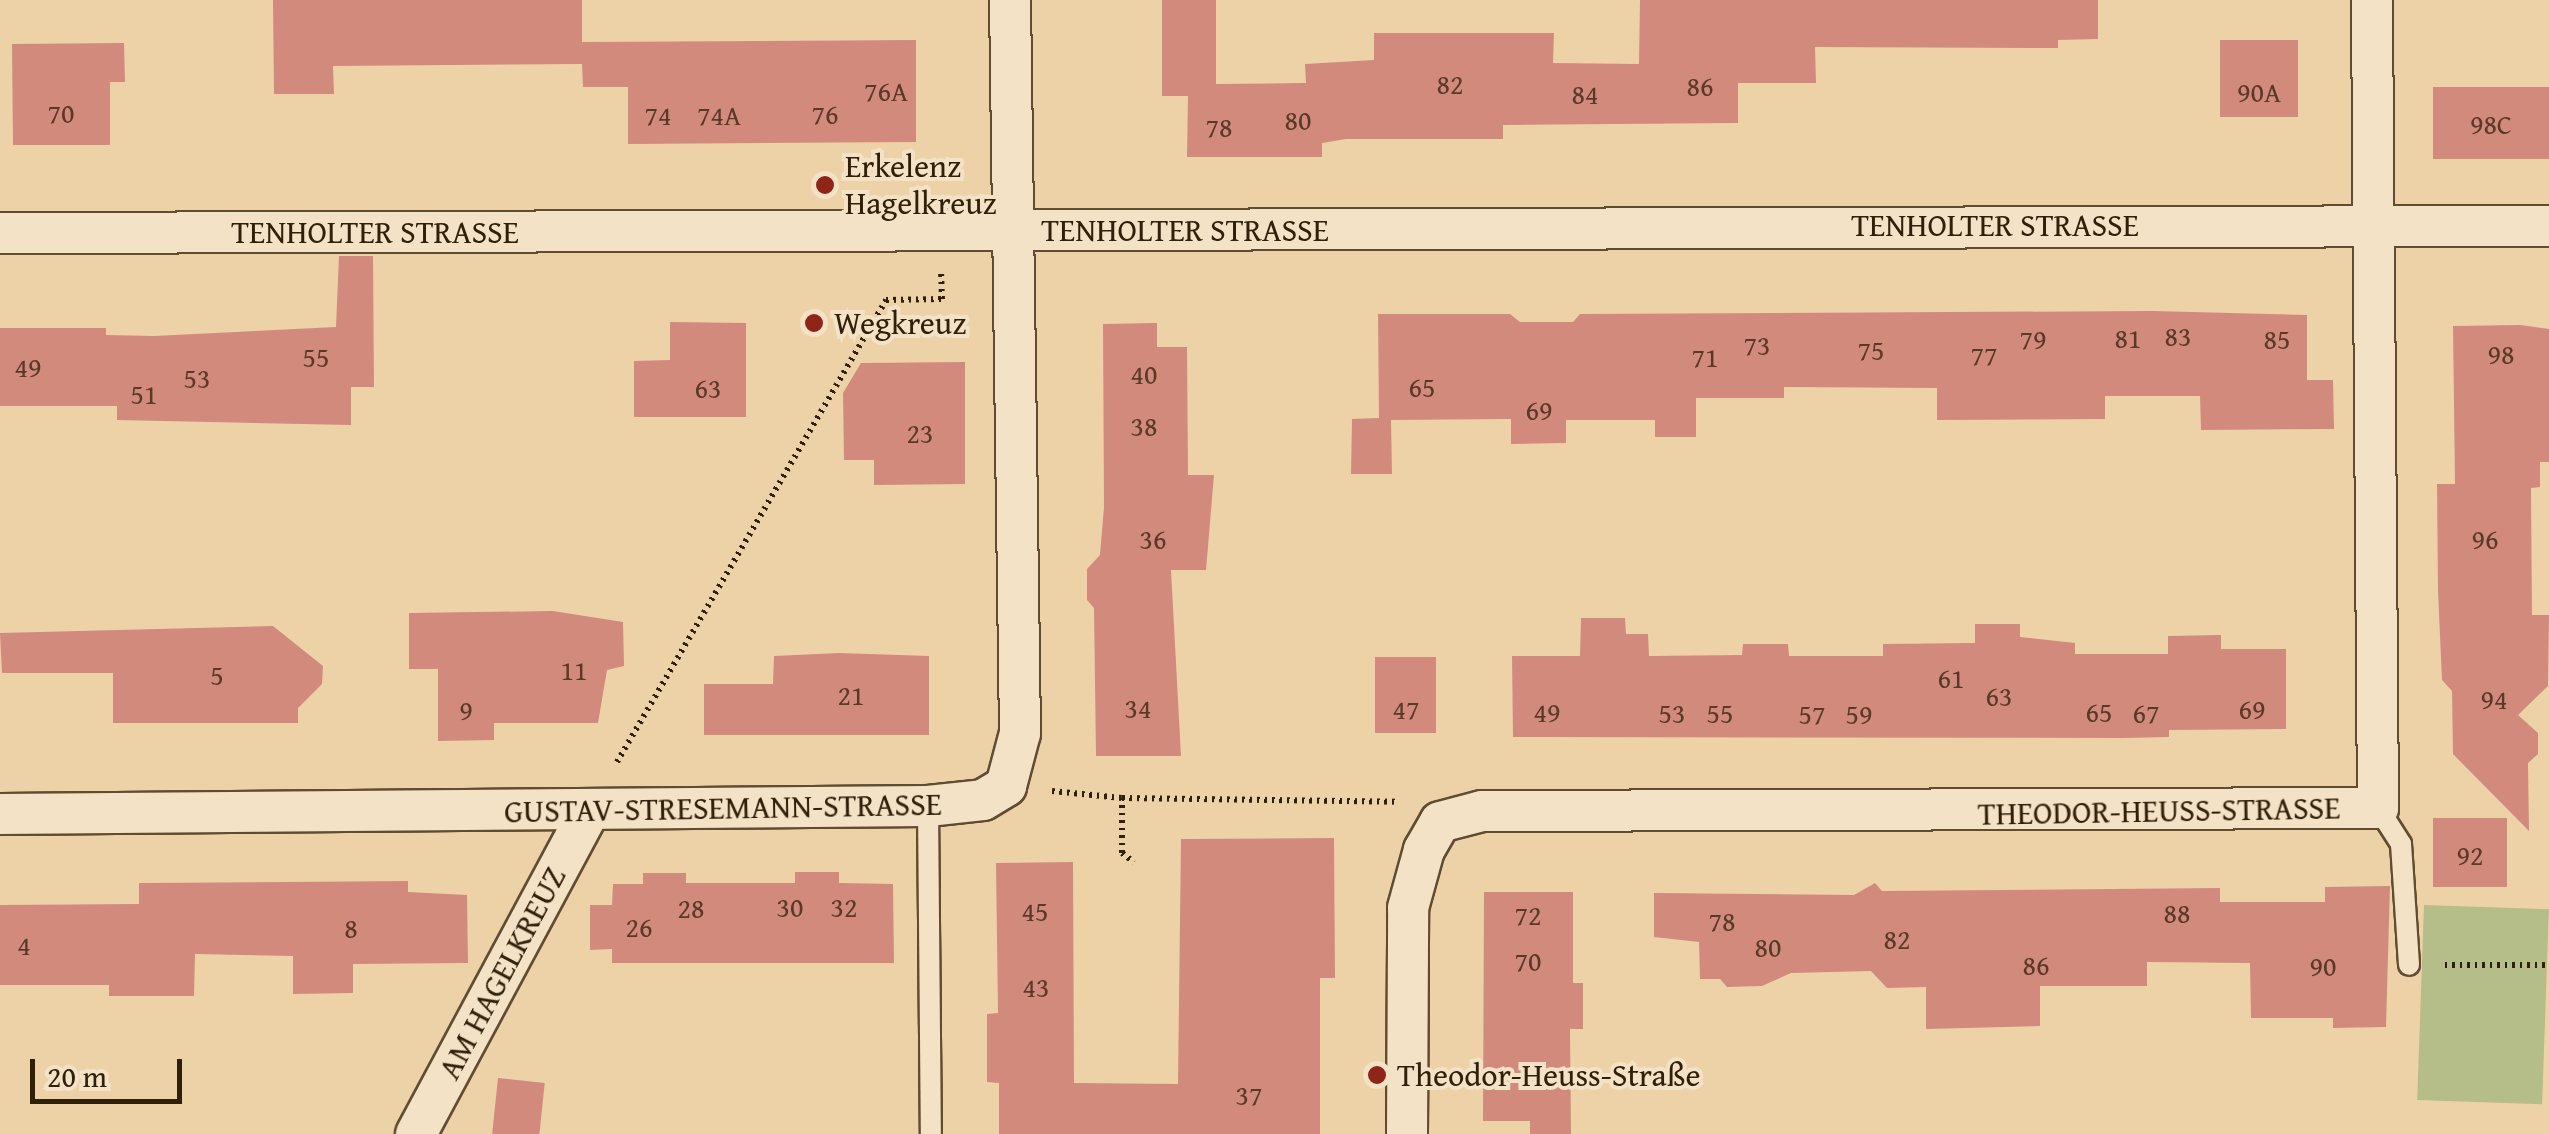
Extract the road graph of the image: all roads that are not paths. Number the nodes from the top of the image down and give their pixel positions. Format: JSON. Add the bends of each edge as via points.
{"nodes":[{"id":1,"x":1010,"y":0,"type":"edge"},
{"id":2,"x":2372,"y":0,"type":"edge"},
{"id":3,"x":2549,"y":226,"type":"edge"},
{"id":4,"x":2370,"y":228,"type":"junction"},
{"id":5,"x":1017,"y":231,"type":"junction"},
{"id":6,"x":0,"y":233,"type":"edge"},
{"id":7,"x":928,"y":806,"type":"junction"},
{"id":8,"x":2378,"y":808,"type":"junction"},
{"id":9,"x":588,"y":813,"type":"junction"},
{"id":10,"x":0,"y":814,"type":"edge"},
{"id":11,"x":2409,"y":965,"type":"road end"},
{"id":12,"x":416,"y":1134,"type":"edge"},
{"id":13,"x":931,"y":1134,"type":"edge"},
{"id":14,"x":1407,"y":1134,"type":"edge"}],
"edges":[{"from":1,"to":5,"type":"street"},
{"from":2,"to":4,"type":"street"},
{"from":3,"to":4,"type":"street","name":"TENHOLTER STRASSE"},
{"from":4,"to":5,"type":"street","name":"TENHOLTER STRASSE"},
{"from":4,"to":8,"type":"street","name":"THEODOR-HEUSS-STRASSE"},
{"from":5,"to":6,"type":"street","name":"TENHOLTER STRASSE"},
{"from":5,"to":7,"type":"street","name":"GUSTAV-STRESEMANN-STRASSE","via":[[1020,733],[1006,786],[983,800]]},
{"from":7,"to":9,"type":"street","name":"GUSTAV-STRESEMANN-STRASSE"},
{"from":7,"to":13,"type":"lane"},
{"from":8,"to":11,"type":"lane","via":[[2401,844]]},
{"from":8,"to":14,"type":"street","name":"THEODOR-HEUSS-STRASSE","via":[[1482,812],[1440,822],[1424,850],[1408,908]]},
{"from":9,"to":10,"type":"street","name":"GUSTAV-STRESEMANN-STRASSE"},
{"from":9,"to":12,"type":"street","name":"AM HAGELKREUZ"}]}
